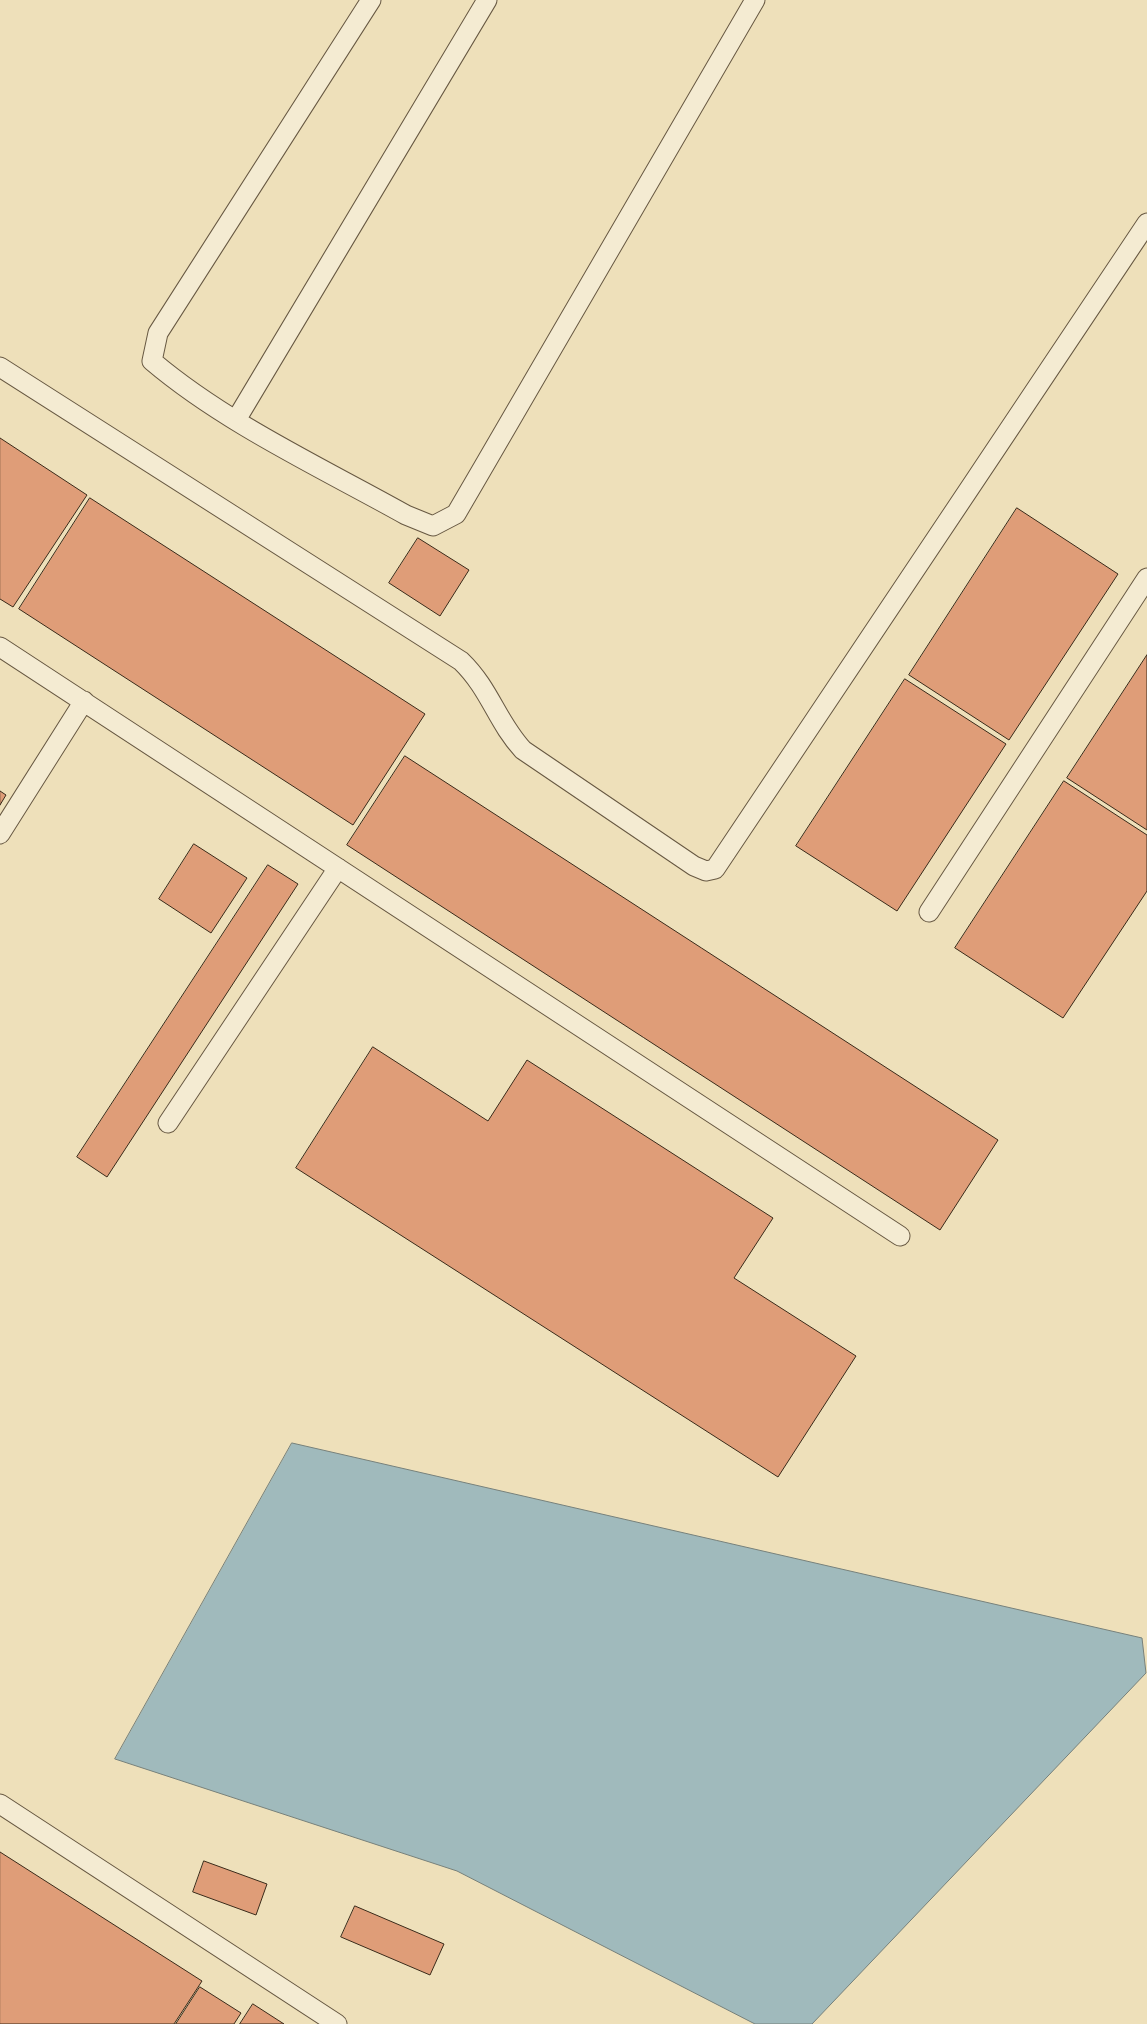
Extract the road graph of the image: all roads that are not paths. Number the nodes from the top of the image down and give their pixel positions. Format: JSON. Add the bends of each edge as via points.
{"nodes":[{"id":1,"x":371,"y":0,"type":"edge"},
{"id":2,"x":486,"y":0,"type":"edge"},
{"id":3,"x":755,"y":0,"type":"edge"},
{"id":4,"x":1147,"y":224,"type":"edge"},
{"id":5,"x":0,"y":367,"type":"edge"},
{"id":6,"x":236,"y":420,"type":"junction"},
{"id":7,"x":1147,"y":578,"type":"edge"},
{"id":8,"x":0,"y":648,"type":"edge"},
{"id":9,"x":84,"y":702,"type":"junction"},
{"id":10,"x":0,"y":834,"type":"edge"},
{"id":11,"x":338,"y":868,"type":"junction"},
{"id":12,"x":929,"y":912,"type":"dead end"},
{"id":13,"x":168,"y":1123,"type":"dead end"},
{"id":14,"x":900,"y":1236,"type":"dead end"},
{"id":15,"x":0,"y":1804,"type":"edge"},
{"id":16,"x":337,"y":2024,"type":"edge"}],
"edges":[{"from":1,"to":6,"type":"lane","via":[[158,333],[152,361]]},
{"from":2,"to":6,"type":"lane"},
{"from":3,"to":6,"type":"lane","via":[[456,514],[433,526],[406,515]]},
{"from":4,"to":5,"type":"lane","via":[[715,869],[706,871],[523,750],[511,738],[490,697],[461,661]]},
{"from":7,"to":12,"type":"lane"},
{"from":8,"to":9,"type":"lane"},
{"from":9,"to":10,"type":"lane"},
{"from":9,"to":11,"type":"lane"},
{"from":11,"to":13,"type":"lane"},
{"from":11,"to":14,"type":"lane"},
{"from":15,"to":16,"type":"lane"}]}
